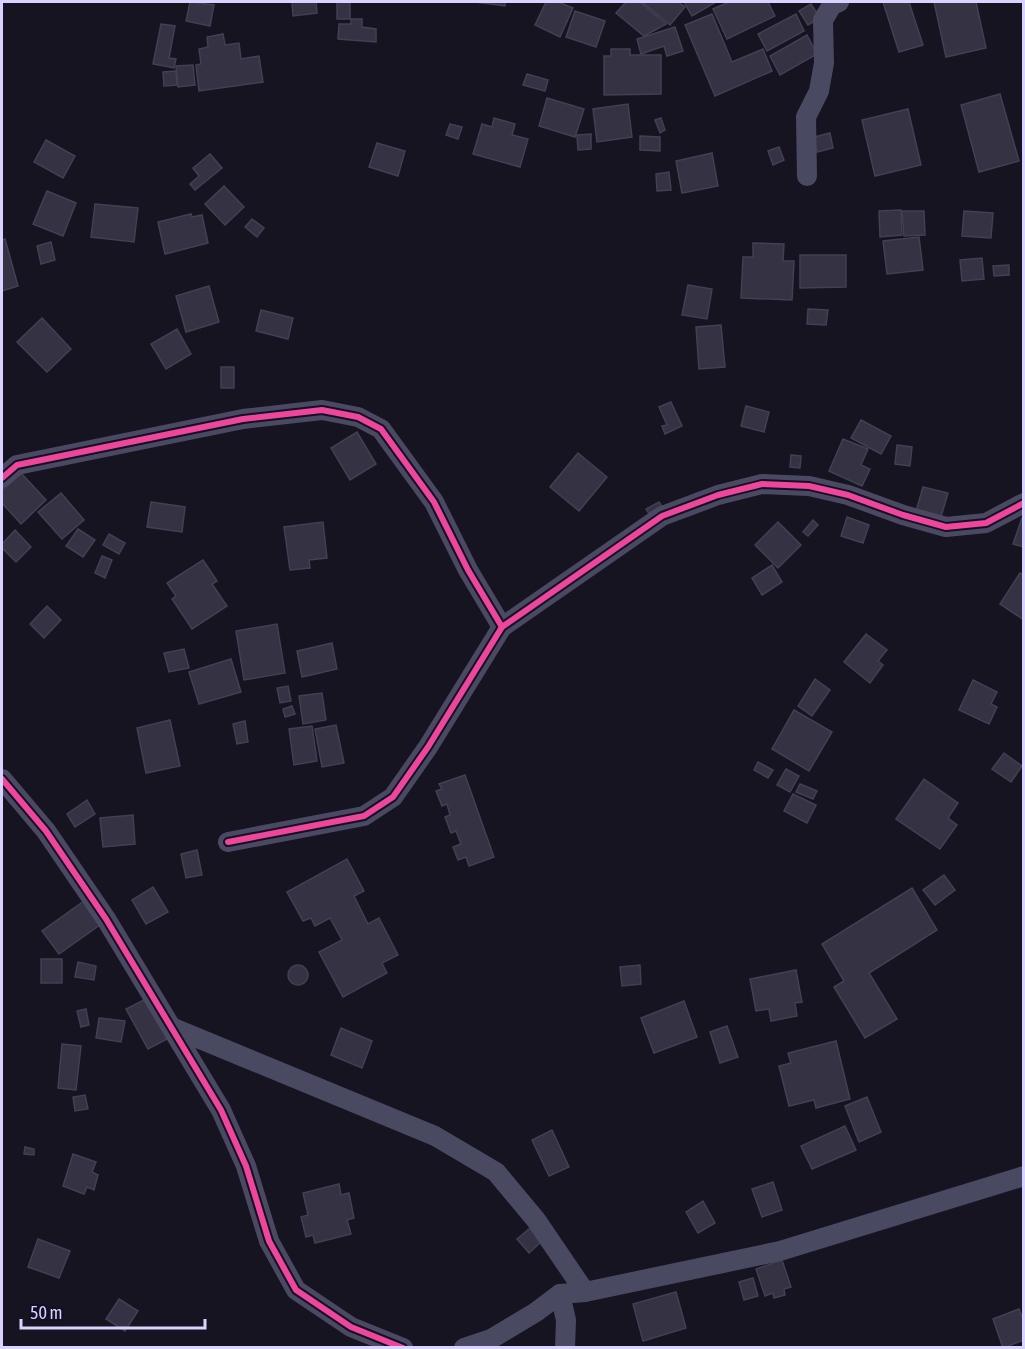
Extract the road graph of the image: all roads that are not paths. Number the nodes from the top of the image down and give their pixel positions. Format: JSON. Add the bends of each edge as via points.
{"nodes":[{"id":1,"x":839,"y":2,"type":"edge"},
{"id":2,"x":807,"y":176,"type":"dead end"},
{"id":3,"x":2,"y":478,"type":"edge"},
{"id":4,"x":1023,"y":503,"type":"edge"},
{"id":5,"x":502,"y":627,"type":"junction"},
{"id":6,"x":2,"y":779,"type":"edge"},
{"id":7,"x":228,"y":842,"type":"dead end"},
{"id":8,"x":171,"y":1027,"type":"junction"},
{"id":9,"x":1023,"y":1176,"type":"edge"},
{"id":10,"x":585,"y":1292,"type":"junction"},
{"id":11,"x":560,"y":1294,"type":"junction"},
{"id":12,"x":403,"y":1347,"type":"edge"},
{"id":13,"x":464,"y":1347,"type":"edge"},
{"id":14,"x":565,"y":1347,"type":"edge"}],
"edges":[{"from":1,"to":2,"type":"street","via":[[832,5],[824,20],[824,63],[819,91],[806,117]]},
{"from":3,"to":5,"type":"street","via":[[16,465],[243,419],[322,410],[358,417],[381,429],[434,501]]},
{"from":4,"to":5,"type":"street","via":[[986,523],[946,527],[819,488],[762,484],[662,516]]},
{"from":5,"to":7,"type":"street","via":[[393,797],[364,816]]},
{"from":6,"to":8,"type":"street","via":[[53,841]]},
{"from":8,"to":10,"type":"street","via":[[435,1136],[496,1172],[536,1220]]},
{"from":8,"to":12,"type":"street","via":[[221,1110],[246,1166],[269,1241],[296,1290],[351,1327]]},
{"from":9,"to":10,"type":"street","via":[[780,1251]]},
{"from":10,"to":11,"type":"street"},
{"from":11,"to":13,"type":"street","via":[[491,1339]]},
{"from":11,"to":14,"type":"street","via":[[566,1320]]}]}
